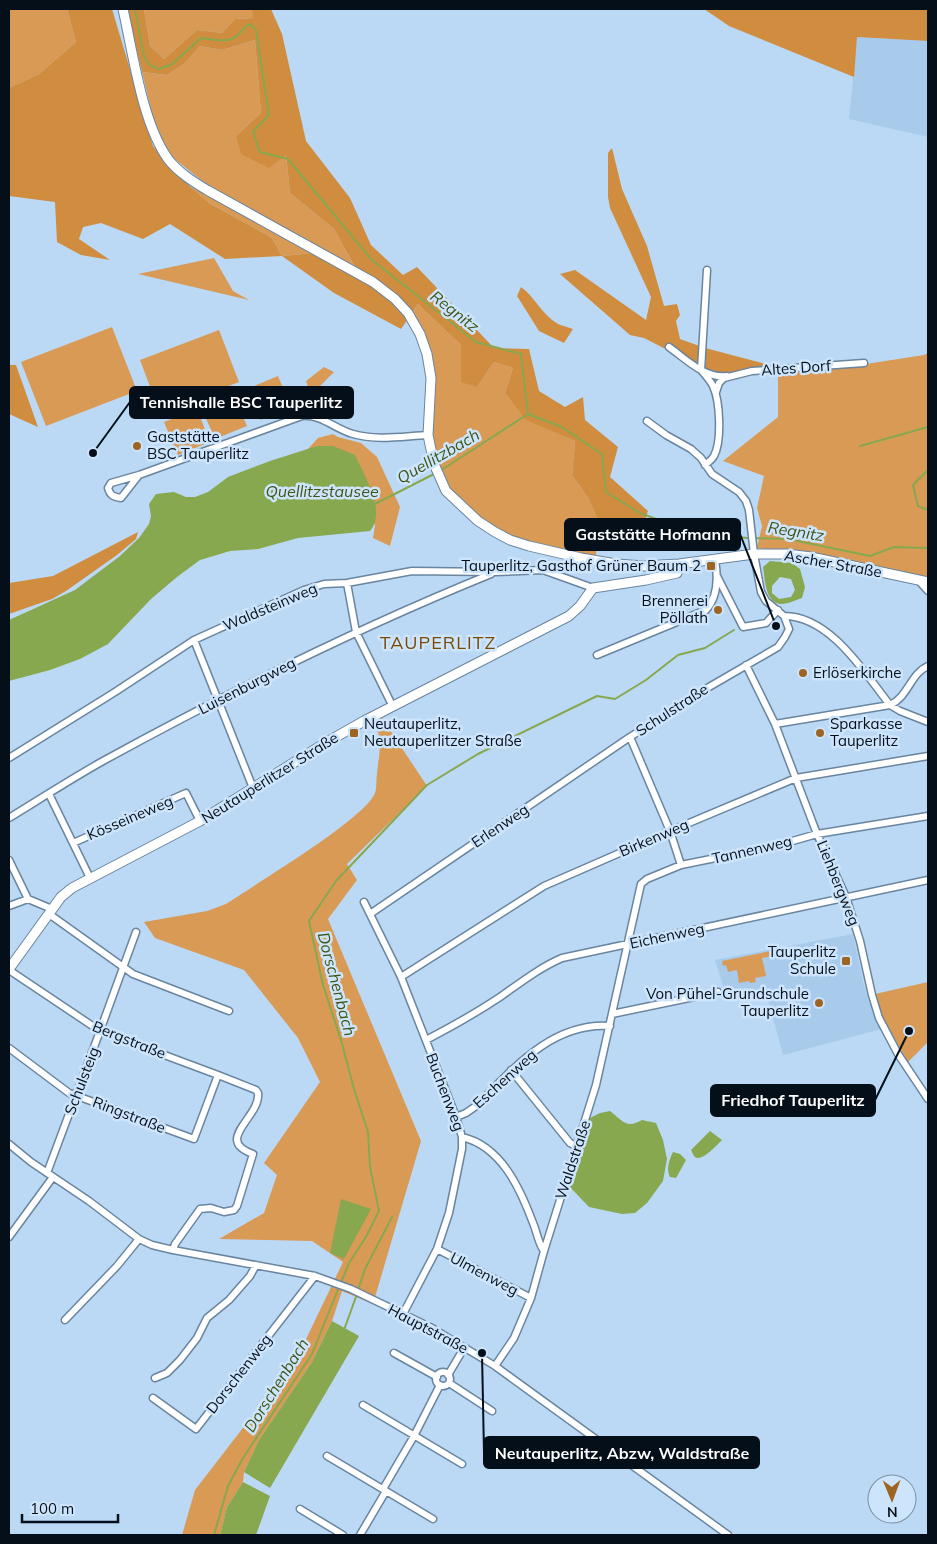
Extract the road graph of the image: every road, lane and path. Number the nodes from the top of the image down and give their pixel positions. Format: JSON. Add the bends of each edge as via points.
{"nodes":[{"id":1,"x":123,"y":9,"type":"edge"},
{"id":2,"x":707,"y":270,"type":"dead end"},
{"id":3,"x":669,"y":347,"type":"dead end"},
{"id":4,"x":864,"y":363,"type":"dead end"},
{"id":5,"x":701,"y":370,"type":"junction"},
{"id":6,"x":728,"y":376,"type":"junction"},
{"id":7,"x":716,"y":396,"type":"junction"},
{"id":8,"x":647,"y":421,"type":"dead end"},
{"id":9,"x":428,"y":435,"type":"junction"},
{"id":10,"x":705,"y":465,"type":"junction"},
{"id":11,"x":139,"y":475,"type":"junction"},
{"id":12,"x":754,"y":554,"type":"junction"},
{"id":13,"x":715,"y":560,"type":"junction"},
{"id":14,"x":679,"y":564,"type":"junction"},
{"id":15,"x":495,"y":572,"type":"junction"},
{"id":16,"x":717,"y":576,"type":"junction"},
{"id":17,"x":918,"y":580,"type":"junction"},
{"id":18,"x":928,"y":582,"type":"edge"},
{"id":19,"x":347,"y":583,"type":"junction"},
{"id":20,"x":593,"y":588,"type":"junction"},
{"id":21,"x":928,"y":591,"type":"edge"},
{"id":22,"x":778,"y":610,"type":"junction"},
{"id":23,"x":784,"y":616,"type":"junction"},
{"id":24,"x":356,"y":632,"type":"junction"},
{"id":25,"x":194,"y":640,"type":"junction"},
{"id":26,"x":597,"y":655,"type":"dead end"},
{"id":27,"x":746,"y":665,"type":"junction"},
{"id":28,"x":928,"y":666,"type":"edge"},
{"id":29,"x":219,"y":700,"type":"junction"},
{"id":30,"x":890,"y":704,"type":"junction"},
{"id":31,"x":392,"y":707,"type":"junction"},
{"id":32,"x":928,"y":722,"type":"edge"},
{"id":33,"x":775,"y":724,"type":"junction"},
{"id":34,"x":630,"y":737,"type":"junction"},
{"id":35,"x":928,"y":756,"type":"edge"},
{"id":36,"x":9,"y":758,"type":"edge"},
{"id":37,"x":796,"y":778,"type":"junction"},
{"id":38,"x":253,"y":788,"type":"junction"},
{"id":39,"x":49,"y":794,"type":"junction"},
{"id":40,"x":928,"y":816,"type":"edge"},
{"id":41,"x":9,"y":818,"type":"edge"},
{"id":42,"x":200,"y":822,"type":"junction"},
{"id":43,"x":670,"y":831,"type":"junction"},
{"id":44,"x":818,"y":834,"type":"junction"},
{"id":45,"x":73,"y":843,"type":"junction"},
{"id":46,"x":9,"y":860,"type":"edge"},
{"id":47,"x":681,"y":865,"type":"junction"},
{"id":48,"x":90,"y":878,"type":"junction"},
{"id":49,"x":928,"y":880,"type":"edge"},
{"id":50,"x":846,"y":897,"type":"junction"},
{"id":51,"x":28,"y":899,"type":"junction"},
{"id":52,"x":364,"y":902,"type":"dead end"},
{"id":53,"x":9,"y":906,"type":"edge"},
{"id":54,"x":50,"y":911,"type":"junction"},
{"id":55,"x":370,"y":914,"type":"junction"},
{"id":56,"x":136,"y":932,"type":"dead end"},
{"id":57,"x":627,"y":945,"type":"junction"},
{"id":58,"x":124,"y":968,"type":"junction"},
{"id":59,"x":9,"y":969,"type":"edge"},
{"id":60,"x":402,"y":977,"type":"junction"},
{"id":61,"x":718,"y":992,"type":"dead end"},
{"id":62,"x":229,"y":1011,"type":"dead end"},
{"id":63,"x":612,"y":1014,"type":"junction"},
{"id":64,"x":610,"y":1026,"type":"junction"},
{"id":65,"x":100,"y":1031,"type":"junction"},
{"id":66,"x":426,"y":1040,"type":"junction"},
{"id":67,"x":9,"y":1048,"type":"edge"},
{"id":68,"x":511,"y":1070,"type":"junction"},
{"id":69,"x":218,"y":1075,"type":"junction"},
{"id":70,"x":76,"y":1095,"type":"junction"},
{"id":71,"x":928,"y":1099,"type":"edge"},
{"id":72,"x":456,"y":1117,"type":"junction"},
{"id":73,"x":462,"y":1136,"type":"junction"},
{"id":74,"x":9,"y":1144,"type":"edge"},
{"id":75,"x":576,"y":1146,"type":"junction"},
{"id":76,"x":50,"y":1175,"type":"junction"},
{"id":77,"x":9,"y":1237,"type":"edge"},
{"id":78,"x":139,"y":1239,"type":"junction"},
{"id":79,"x":437,"y":1249,"type":"junction"},
{"id":80,"x":173,"y":1250,"type":"junction"},
{"id":81,"x":544,"y":1251,"type":"junction"},
{"id":82,"x":256,"y":1265,"type":"junction"},
{"id":83,"x":315,"y":1276,"type":"junction"},
{"id":84,"x":531,"y":1298,"type":"junction"},
{"id":85,"x":403,"y":1314,"type":"junction"},
{"id":86,"x":65,"y":1320,"type":"dead end"},
{"id":87,"x":462,"y":1347,"type":"junction"},
{"id":88,"x":394,"y":1353,"type":"dead end"},
{"id":89,"x":495,"y":1366,"type":"junction"},
{"id":90,"x":447,"y":1374,"type":"junction"},
{"id":91,"x":437,"y":1377,"type":"junction"},
{"id":92,"x":154,"y":1378,"type":"dead end"},
{"id":93,"x":449,"y":1383,"type":"junction"},
{"id":94,"x":440,"y":1385,"type":"junction"},
{"id":95,"x":153,"y":1398,"type":"dead end"},
{"id":96,"x":363,"y":1405,"type":"dead end"},
{"id":97,"x":492,"y":1410,"type":"dead end"},
{"id":98,"x":414,"y":1436,"type":"junction"},
{"id":99,"x":327,"y":1456,"type":"dead end"},
{"id":100,"x":462,"y":1464,"type":"dead end"},
{"id":101,"x":384,"y":1490,"type":"junction"},
{"id":102,"x":300,"y":1509,"type":"dead end"},
{"id":103,"x":433,"y":1519,"type":"dead end"},
{"id":104,"x":343,"y":1535,"type":"edge"},
{"id":105,"x":360,"y":1535,"type":"edge"},
{"id":106,"x":728,"y":1535,"type":"edge"}],
"edges":[{"from":1,"to":9,"type":"street","name":"Ascher Straße","via":[[147,111],[168,159],[186,178],[206,190],[373,282],[408,313],[420,334],[431,378]]},
{"from":2,"to":5,"type":"street"},
{"from":3,"to":5,"type":"street","name":"Altes Dorf"},
{"from":4,"to":6,"type":"street","name":"Altes Dorf","via":[[752,371]]},
{"from":5,"to":6,"type":"street","name":"Altes Dorf","via":[[717,377]]},
{"from":5,"to":7,"type":"street","name":"Altes Dorf","via":[[712,383]]},
{"from":6,"to":7,"type":"street","via":[[719,383]]},
{"from":7,"to":10,"type":"street","name":"Altes Dorf","via":[[718,440],[714,456]]},
{"from":8,"to":10,"type":"street","via":[[691,449]]},
{"from":9,"to":11,"type":"street","via":[[364,436],[316,417],[302,416]]},
{"from":9,"to":14,"type":"street","name":"Ascher Straße","via":[[434,464],[446,491],[478,521],[510,540],[616,564]]},
{"from":10,"to":12,"type":"street","via":[[746,501]]},
{"from":11,"to":11,"type":"street","via":[[111,483],[110,493],[121,498]]},
{"from":12,"to":13,"type":"street","name":"Ascher Straße"},
{"from":12,"to":17,"type":"street","name":"Ascher Straße","via":[[811,557]]},
{"from":12,"to":22,"type":"street","via":[[761,592],[766,602]]},
{"from":13,"to":14,"type":"street","name":"Ascher Straße"},
{"from":13,"to":16,"type":"street"},
{"from":14,"to":20,"type":"street","via":[[677,573]]},
{"from":15,"to":19,"type":"street","name":"Waldsteinweg","via":[[412,570]]},
{"from":15,"to":20,"type":"street","name":"Waldsteinweg","via":[[543,570]]},
{"from":15,"to":24,"type":"street","name":"Luisenburgweg"},
{"from":16,"to":22,"type":"street","via":[[743,626],[766,623]]},
{"from":16,"to":26,"type":"street","via":[[712,604],[706,610]]},
{"from":17,"to":18,"type":"street","name":"Ascher Straße"},
{"from":17,"to":21,"type":"street"},
{"from":19,"to":24,"type":"street"},
{"from":19,"to":25,"type":"street","name":"Waldsteinweg","via":[[324,584],[304,590]]},
{"from":20,"to":31,"type":"street","name":"Neutauperlitzer Straße","via":[[569,616]]},
{"from":22,"to":23,"type":"street"},
{"from":23,"to":27,"type":"street","name":"Schulstraße","via":[[788,629],[778,647]]},
{"from":23,"to":30,"type":"street","via":[[816,624],[832,636],[844,646]]},
{"from":24,"to":29,"type":"street","name":"Luisenburgweg"},
{"from":24,"to":31,"type":"street"},
{"from":25,"to":29,"type":"street"},
{"from":25,"to":36,"type":"street","name":"Waldsteinweg"},
{"from":27,"to":33,"type":"street","name":"Liehbergweg"},
{"from":27,"to":34,"type":"street","name":"Schulstraße"},
{"from":28,"to":30,"type":"street","via":[[917,672],[901,698]]},
{"from":29,"to":38,"type":"street"},
{"from":29,"to":39,"type":"street","name":"Luisenburgweg","via":[[101,762]]},
{"from":30,"to":32,"type":"street"},
{"from":30,"to":33,"type":"street"},
{"from":31,"to":38,"type":"street","name":"Neutauperlitzer Straße"},
{"from":33,"to":37,"type":"street","name":"Liehbergweg"},
{"from":34,"to":43,"type":"street","name":"Schulstraße"},
{"from":34,"to":55,"type":"street","name":"Erlenweg"},
{"from":35,"to":37,"type":"street","name":"Birkenweg"},
{"from":37,"to":43,"type":"street","name":"Birkenweg"},
{"from":37,"to":44,"type":"street","name":"Liehbergweg"},
{"from":38,"to":42,"type":"street","name":"Neutauperlitzer Straße"},
{"from":39,"to":41,"type":"street","name":"Luisenburgweg"},
{"from":39,"to":45,"type":"street","name":"Kösseineweg"},
{"from":40,"to":44,"type":"street","name":"Tannenweg"},
{"from":42,"to":45,"type":"street","name":"Kösseineweg","via":[[186,794]]},
{"from":42,"to":48,"type":"street","name":"Neutauperlitzer Straße"},
{"from":43,"to":47,"type":"street","name":"Schulstraße"},
{"from":43,"to":60,"type":"street","name":"Birkenweg","via":[[544,886]]},
{"from":44,"to":47,"type":"street","name":"Tannenweg"},
{"from":44,"to":50,"type":"street","name":"Liehbergweg"},
{"from":45,"to":48,"type":"street","name":"Kösseineweg"},
{"from":46,"to":51,"type":"street"},
{"from":47,"to":57,"type":"street","name":"Tannenweg","via":[[641,884]]},
{"from":48,"to":54,"type":"street","name":"Neutauperlitzer Straße","via":[[61,897]]},
{"from":49,"to":50,"type":"street","name":"Eichenweg"},
{"from":50,"to":57,"type":"street","name":"Eichenweg"},
{"from":50,"to":71,"type":"street","name":"Liehbergweg","via":[[879,1018]]},
{"from":51,"to":53,"type":"street"},
{"from":51,"to":54,"type":"street"},
{"from":52,"to":55,"type":"street","name":"Buchenweg"},
{"from":54,"to":58,"type":"street"},
{"from":54,"to":59,"type":"street","name":"Neutauperlitzer Straße"},
{"from":55,"to":60,"type":"street","name":"Buchenweg"},
{"from":56,"to":58,"type":"street","name":"Schulsteig"},
{"from":57,"to":63,"type":"street","name":"Waldstraße"},
{"from":57,"to":66,"type":"street","name":"Eichenweg","via":[[562,958],[546,965],[467,1019]]},
{"from":58,"to":62,"type":"street"},
{"from":58,"to":65,"type":"street","name":"Schulsteig"},
{"from":59,"to":65,"type":"street","name":"Bergstraße"},
{"from":60,"to":66,"type":"street","name":"Buchenweg"},
{"from":61,"to":63,"type":"street"},
{"from":63,"to":64,"type":"street","name":"Waldstraße"},
{"from":64,"to":68,"type":"street","name":"Eschenweg","via":[[577,1029],[554,1039],[530,1052]]},
{"from":64,"to":75,"type":"street","name":"Waldstraße","via":[[596,1085]]},
{"from":65,"to":69,"type":"street","name":"Bergstraße"},
{"from":65,"to":70,"type":"street","name":"Schulsteig"},
{"from":66,"to":72,"type":"street","name":"Buchenweg"},
{"from":67,"to":70,"type":"street","name":"Ringstraße"},
{"from":68,"to":72,"type":"street","name":"Eschenweg","via":[[476,1106]]},
{"from":68,"to":75,"type":"street","via":[[570,1143]]},
{"from":69,"to":70,"type":"street","name":"Ringstraße","via":[[194,1139]]},
{"from":69,"to":80,"type":"street","name":"Bergstraße","via":[[258,1093],[258,1102],[237,1136],[240,1149],[253,1154],[234,1210],[200,1209]]},
{"from":70,"to":76,"type":"street","name":"Schulsteig"},
{"from":72,"to":73,"type":"street","name":"Buchenweg"},
{"from":73,"to":79,"type":"street","name":"Buchenweg","via":[[455,1188]]},
{"from":73,"to":81,"type":"street","via":[[481,1143],[504,1166],[524,1202]]},
{"from":74,"to":76,"type":"street","name":"Hauptstraße"},
{"from":75,"to":81,"type":"street","name":"Waldstraße"},
{"from":76,"to":77,"type":"street","name":"Schulsteig"},
{"from":76,"to":78,"type":"street","name":"Hauptstraße"},
{"from":78,"to":80,"type":"street","name":"Hauptstraße"},
{"from":78,"to":86,"type":"street"},
{"from":79,"to":84,"type":"street","name":"Ulmenweg"},
{"from":79,"to":85,"type":"street","name":"Buchenweg"},
{"from":80,"to":82,"type":"street","name":"Hauptstraße"},
{"from":81,"to":84,"type":"street","name":"Waldstraße"},
{"from":82,"to":83,"type":"street","name":"Hauptstraße"},
{"from":82,"to":92,"type":"street","via":[[229,1300],[207,1318],[180,1360],[167,1373]]},
{"from":83,"to":85,"type":"street","name":"Hauptstraße"},
{"from":83,"to":95,"type":"street","name":"Dorschenweg","via":[[196,1430]]},
{"from":84,"to":89,"type":"street","name":"Waldstraße","via":[[514,1338]]},
{"from":85,"to":87,"type":"street","name":"Hauptstraße"},
{"from":87,"to":89,"type":"street","name":"Hauptstraße"},
{"from":87,"to":90,"type":"street"},
{"from":88,"to":91,"type":"street"},
{"from":89,"to":106,"type":"street","name":"Hauptstraße"},
{"from":90,"to":91,"type":"street","via":[[440,1373]]},
{"from":90,"to":93,"type":"street"},
{"from":91,"to":94,"type":"street"},
{"from":93,"to":94,"type":"street"},
{"from":93,"to":97,"type":"street"},
{"from":94,"to":98,"type":"street"},
{"from":96,"to":98,"type":"street"},
{"from":98,"to":100,"type":"street"},
{"from":98,"to":101,"type":"street"},
{"from":99,"to":101,"type":"street"},
{"from":101,"to":103,"type":"street"},
{"from":101,"to":105,"type":"street"},
{"from":102,"to":104,"type":"street"}]}
